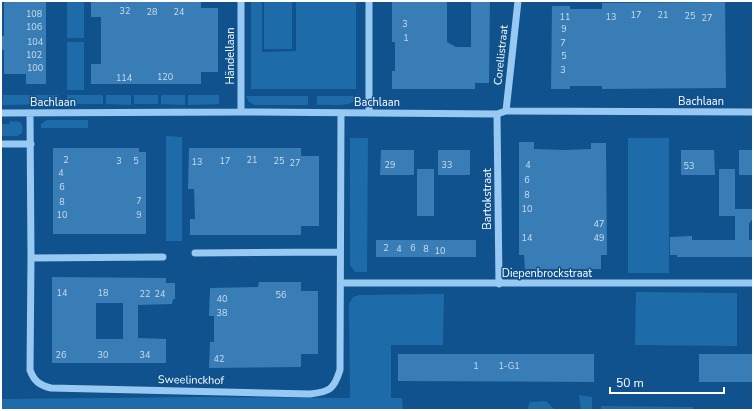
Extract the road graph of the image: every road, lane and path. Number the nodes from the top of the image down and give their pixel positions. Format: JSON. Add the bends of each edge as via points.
{"nodes":[{"id":1,"x":241,"y":1,"type":"edge"},
{"id":2,"x":369,"y":1,"type":"edge"},
{"id":3,"x":518,"y":1,"type":"edge"},
{"id":4,"x":506,"y":111,"type":"junction"},
{"id":5,"x":241,"y":112,"type":"junction"},
{"id":6,"x":341,"y":112,"type":"junction"},
{"id":7,"x":369,"y":112,"type":"junction"},
{"id":8,"x":753,"y":112,"type":"edge"},
{"id":9,"x":1,"y":113,"type":"edge"},
{"id":10,"x":30,"y":113,"type":"junction"},
{"id":11,"x":497,"y":114,"type":"junction"},
{"id":12,"x":1,"y":144,"type":"edge"},
{"id":13,"x":31,"y":144,"type":"junction"},
{"id":14,"x":340,"y":252,"type":"junction"},
{"id":15,"x":195,"y":253,"type":"dead end"},
{"id":16,"x":163,"y":257,"type":"dead end"},
{"id":17,"x":31,"y":258,"type":"junction"},
{"id":18,"x":341,"y":283,"type":"junction"},
{"id":19,"x":753,"y":283,"type":"edge"},
{"id":20,"x":498,"y":284,"type":"junction"}],
"edges":[{"from":1,"to":5,"type":"street","name":"Händellaan"},
{"from":2,"to":7,"type":"street"},
{"from":3,"to":4,"type":"street","name":"Corellistraat"},
{"from":4,"to":8,"type":"street","name":"Bachlaan"},
{"from":4,"to":11,"type":"street","name":"Bachlaan"},
{"from":5,"to":6,"type":"street","name":"Bachlaan"},
{"from":5,"to":10,"type":"street","name":"Bachlaan"},
{"from":6,"to":7,"type":"street","name":"Bachlaan"},
{"from":6,"to":14,"type":"street","name":"Sweelinckhof"},
{"from":7,"to":11,"type":"street","name":"Bachlaan"},
{"from":9,"to":10,"type":"street","name":"Bachlaan"},
{"from":10,"to":13,"type":"street","name":"Sweelinckhof"},
{"from":11,"to":20,"type":"street","name":"Bartokstraat"},
{"from":12,"to":13,"type":"street"},
{"from":13,"to":17,"type":"street","name":"Sweelinckhof"},
{"from":14,"to":15,"type":"street"},
{"from":14,"to":18,"type":"street","name":"Sweelinckhof"},
{"from":16,"to":17,"type":"street"},
{"from":17,"to":18,"type":"street","name":"Sweelinckhof","via":[[30,370],[40,385],[51,388],[324,393],[335,385],[340,370]]},
{"from":18,"to":20,"type":"street","name":"Diepenbrockstraat"},
{"from":19,"to":20,"type":"street","name":"Diepenbrockstraat"}]}
